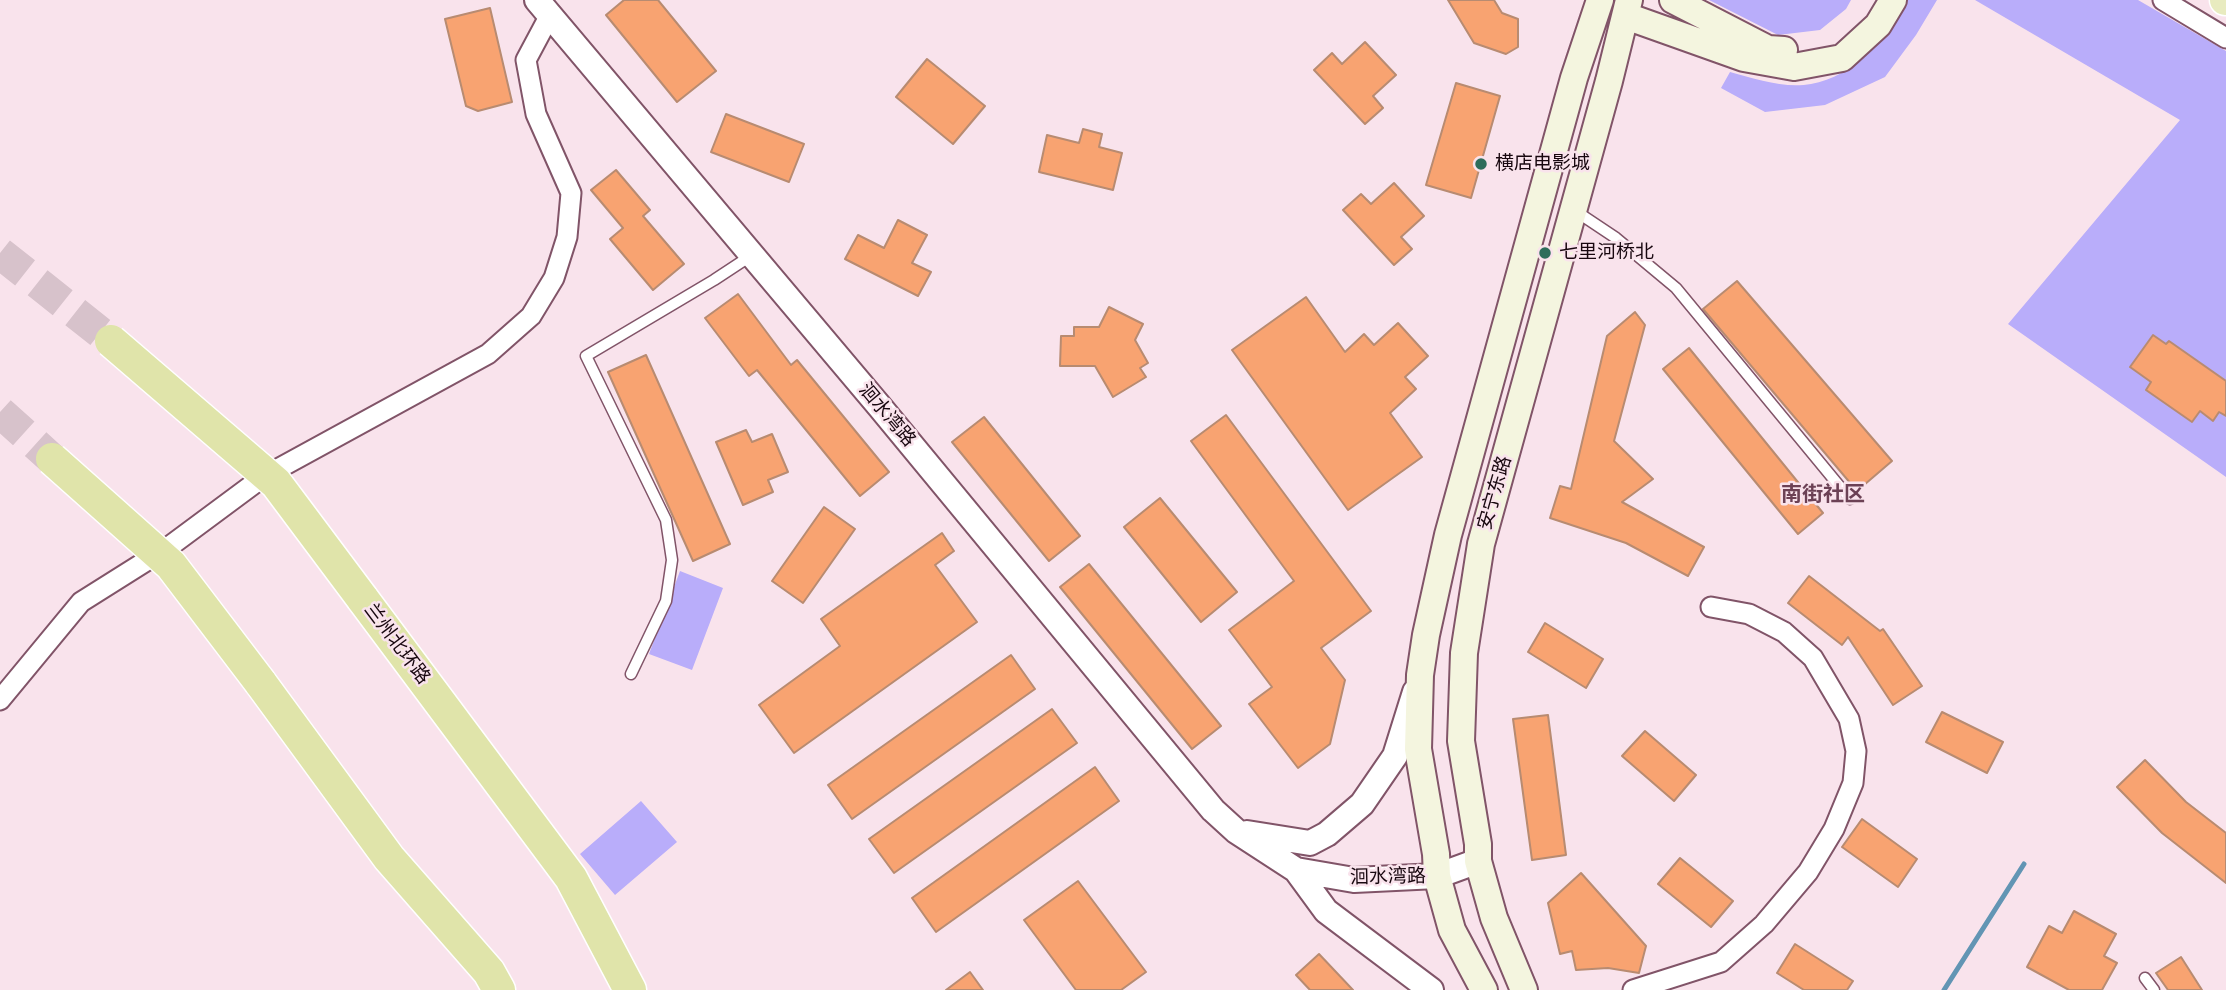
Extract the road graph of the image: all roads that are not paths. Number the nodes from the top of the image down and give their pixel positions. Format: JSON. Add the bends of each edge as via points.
{"nodes":[{"id":1,"x":1600,"y":0,"type":"edge"},
{"id":2,"x":1673,"y":0,"type":"edge"},
{"id":3,"x":1880,"y":0,"type":"edge"},
{"id":4,"x":1893,"y":0,"type":"edge"},
{"id":5,"x":2163,"y":0,"type":"edge"},
{"id":6,"x":543,"y":8,"type":"edge"},
{"id":7,"x":1627,"y":8,"type":"edge"},
{"id":8,"x":2226,"y":38,"type":"edge"},
{"id":9,"x":1574,"y":209,"type":"junction"},
{"id":10,"x":752,"y":255,"type":"junction"},
{"id":11,"x":111,"y":341,"type":"tunnel mouth"},
{"id":12,"x":52,"y":459,"type":"tunnel mouth"},
{"id":13,"x":1850,"y":499,"type":"dead end"},
{"id":14,"x":1711,"y":607,"type":"dead end"},
{"id":15,"x":631,"y":674,"type":"dead end"},
{"id":16,"x":1420,"y":675,"type":"junction"},
{"id":17,"x":0,"y":700,"type":"edge"},
{"id":18,"x":1236,"y":831,"type":"junction"},
{"id":19,"x":1478,"y":861,"type":"junction"},
{"id":20,"x":1296,"y":870,"type":"junction"},
{"id":21,"x":1437,"y":876,"type":"junction"},
{"id":22,"x":2145,"y":978,"type":"dead end"},
{"id":23,"x":499,"y":990,"type":"edge"},
{"id":24,"x":630,"y":990,"type":"edge"},
{"id":25,"x":1431,"y":990,"type":"edge"},
{"id":26,"x":1484,"y":990,"type":"edge"},
{"id":27,"x":1524,"y":990,"type":"edge"},
{"id":28,"x":1633,"y":990,"type":"edge"},
{"id":29,"x":2154,"y":990,"type":"edge"}],
"edges":[{"from":1,"to":16,"type":"main road","via":[[1574,78],[1448,535]]},
{"from":2,"to":3,"type":"main road","via":[[1768,49],[1821,51],[1867,24]]},
{"from":4,"to":7,"type":"main road","via":[[1878,25],[1842,58],[1794,67],[1744,58]]},
{"from":5,"to":8,"type":"street"},
{"from":6,"to":10,"type":"street","name":"洄水湾路"},
{"from":6,"to":17,"type":"street","via":[[526,60],[536,114],[571,193],[568,237],[554,278],[531,316],[488,354],[263,477],[170,546],[81,602]]},
{"from":7,"to":9,"type":"main road","name":"安宁东路"},
{"from":9,"to":13,"type":"lane","via":[[1676,288]]},
{"from":9,"to":19,"type":"main road","name":"安宁东路","via":[[1481,544],[1464,653],[1461,741]]},
{"from":10,"to":15,"type":"lane","via":[[586,356],[666,520],[672,560],[666,601]]},
{"from":10,"to":18,"type":"street","name":"洄水湾路","via":[[1213,810]]},
{"from":11,"to":24,"type":"highway","name":"兰州北环路","bridge":true,"via":[[276,484],[571,878]]},
{"from":12,"to":23,"type":"highway","bridge":true,"via":[[171,565],[389,858],[489,972]]},
{"from":14,"to":28,"type":"street","via":[[1749,614],[1784,632],[1813,658],[1849,719],[1856,751],[1853,783],[1834,830],[1808,872],[1764,925],[1721,962]]},
{"from":16,"to":18,"type":"street","via":[[1395,756],[1362,804],[1327,834],[1310,843]]},
{"from":16,"to":21,"type":"main road","via":[[1418,749]]},
{"from":18,"to":20,"type":"street","name":"洄水湾路"},
{"from":19,"to":21,"type":"street","name":"洄水湾路"},
{"from":19,"to":27,"type":"main road","name":"安宁东路","via":[[1494,918]]},
{"from":20,"to":21,"type":"street","name":"洄水湾路","via":[[1354,880]]},
{"from":20,"to":25,"type":"street","name":"洄水湾路","via":[[1326,911]]},
{"from":21,"to":26,"type":"main road","via":[[1452,930]]},
{"from":22,"to":29,"type":"lane"}]}
